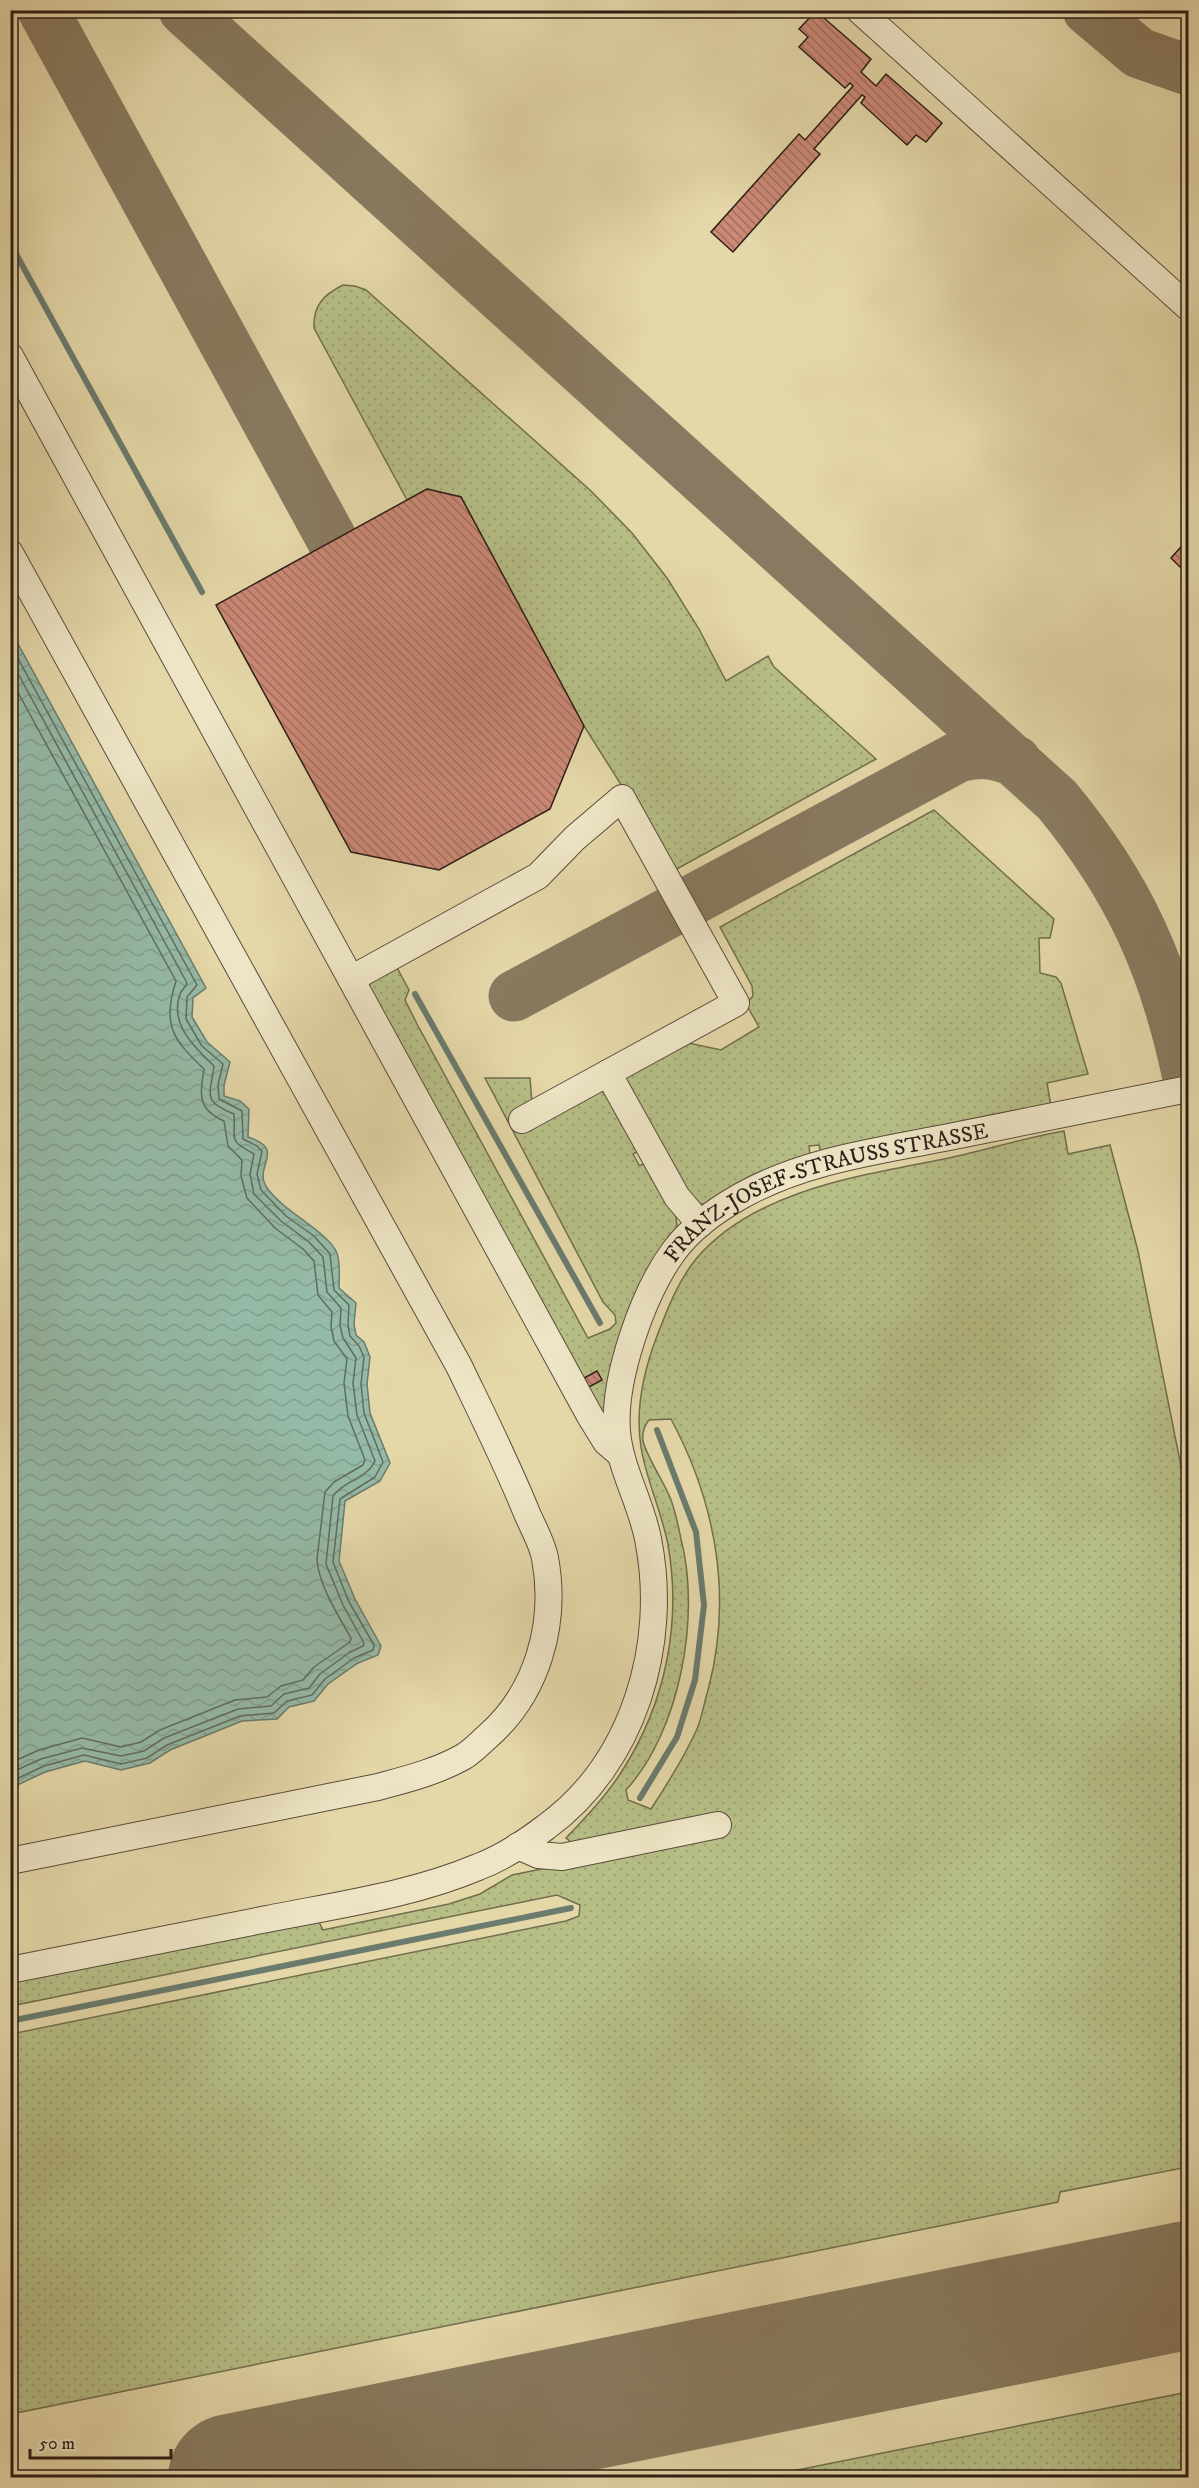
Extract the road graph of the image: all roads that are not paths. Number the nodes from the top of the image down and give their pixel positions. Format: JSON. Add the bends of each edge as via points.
{"nodes":[{"id":1,"x":859,"y":10,"type":"edge"},
{"id":2,"x":1188,"y":307,"type":"edge"},
{"id":3,"x":10,"y":356,"type":"edge"},
{"id":4,"x":10,"y":554,"type":"edge"},
{"id":5,"x":351,"y":980,"type":"junction"},
{"id":6,"x":608,"y":1072,"type":"junction"},
{"id":7,"x":1188,"y":1089,"type":"edge"},
{"id":8,"x":522,"y":1120,"type":"dead end"},
{"id":9,"x":700,"y":1224,"type":"junction"},
{"id":10,"x":621,"y":1455,"type":"junction"},
{"id":11,"x":718,"y":1825,"type":"dead end"},
{"id":12,"x":518,"y":1846,"type":"junction"},
{"id":13,"x":10,"y":1861,"type":"edge"},
{"id":14,"x":10,"y":1970,"type":"edge"}],
"edges":[{"from":1,"to":2,"type":"street"},
{"from":3,"to":5,"type":"street"},
{"from":4,"to":13,"type":"street","via":[[459,1366],[545,1556],[548,1588],[547,1626],[540,1660],[525,1693],[500,1726],[466,1756],[431,1772],[378,1787]]},
{"from":5,"to":6,"type":"street","via":[[538,876],[622,798],[736,1003]]},
{"from":5,"to":10,"type":"street","via":[[590,1416],[606,1442]]},
{"from":6,"to":8,"type":"street"},
{"from":6,"to":9,"type":"street","via":[[677,1197]]},
{"from":7,"to":9,"type":"street","name":"FRANZ-JOSEF-STRAUSS STRASSE","via":[[819,1164],[742,1195]]},
{"from":9,"to":10,"type":"street","name":"FRANZ-JOSEF-STRAUSS STRASSE","via":[[664,1266],[628,1349],[617,1415]]},
{"from":10,"to":12,"type":"street","via":[[643,1516],[654,1581],[654,1622],[643,1684],[623,1733],[598,1774],[569,1807]]},
{"from":11,"to":12,"type":"street","via":[[562,1857],[538,1855]]},
{"from":12,"to":14,"type":"street","via":[[480,1867],[405,1890]]}]}
